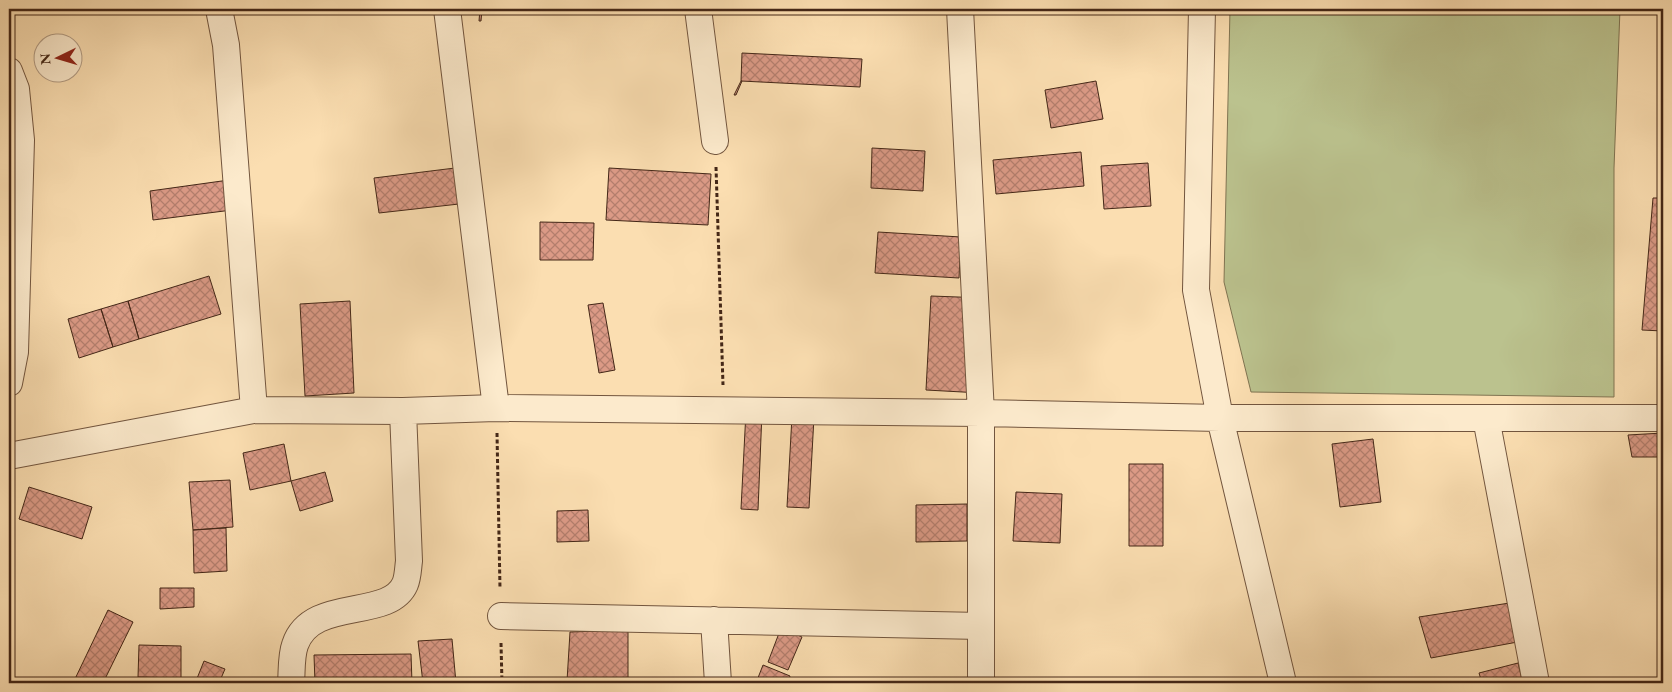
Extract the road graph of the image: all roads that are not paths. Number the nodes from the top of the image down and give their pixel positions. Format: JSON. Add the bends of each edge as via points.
{"nodes":[{"id":1,"x":219,"y":9,"type":"edge"},
{"id":2,"x":447,"y":9,"type":"edge"},
{"id":3,"x":698,"y":9,"type":"edge"},
{"id":4,"x":960,"y":9,"type":"edge"},
{"id":5,"x":1202,"y":9,"type":"edge"},
{"id":6,"x":9,"y":71,"type":"edge"},
{"id":7,"x":715,"y":141,"type":"road end"},
{"id":8,"x":9,"y":383,"type":"edge"},
{"id":9,"x":496,"y":408,"type":"junction"},
{"id":10,"x":254,"y":410,"type":"junction"},
{"id":11,"x":403,"y":411,"type":"junction"},
{"id":12,"x":981,"y":413,"type":"junction"},
{"id":13,"x":1220,"y":418,"type":"junction"},
{"id":14,"x":1486,"y":418,"type":"junction"},
{"id":15,"x":1663,"y":418,"type":"edge"},
{"id":16,"x":9,"y":456,"type":"edge"},
{"id":17,"x":501,"y":616,"type":"road end"},
{"id":18,"x":714,"y":620,"type":"junction"},
{"id":19,"x":981,"y":626,"type":"junction"},
{"id":20,"x":291,"y":683,"type":"edge"},
{"id":21,"x":718,"y":683,"type":"edge"},
{"id":22,"x":981,"y":683,"type":"edge"},
{"id":23,"x":1283,"y":683,"type":"edge"},
{"id":24,"x":1536,"y":683,"type":"edge"}],
"edges":[{"from":1,"to":10,"type":"street","via":[[226,45]]},
{"from":2,"to":9,"type":"street"},
{"from":3,"to":7,"type":"street"},
{"from":4,"to":12,"type":"street"},
{"from":5,"to":13,"type":"street","via":[[1196,290]]},
{"from":6,"to":8,"type":"street","via":[[16,89],[21,140],[16,352]]},
{"from":9,"to":11,"type":"street"},
{"from":9,"to":12,"type":"street"},
{"from":10,"to":11,"type":"street"},
{"from":10,"to":16,"type":"street"},
{"from":11,"to":20,"type":"street","via":[[410,561],[405,584],[395,597],[319,617],[305,628],[295,644]]},
{"from":12,"to":13,"type":"street"},
{"from":12,"to":19,"type":"street"},
{"from":13,"to":14,"type":"street"},
{"from":13,"to":23,"type":"street"},
{"from":14,"to":15,"type":"street"},
{"from":14,"to":24,"type":"street"},
{"from":17,"to":18,"type":"street"},
{"from":18,"to":19,"type":"street"},
{"from":18,"to":21,"type":"street"},
{"from":19,"to":22,"type":"street"}]}
